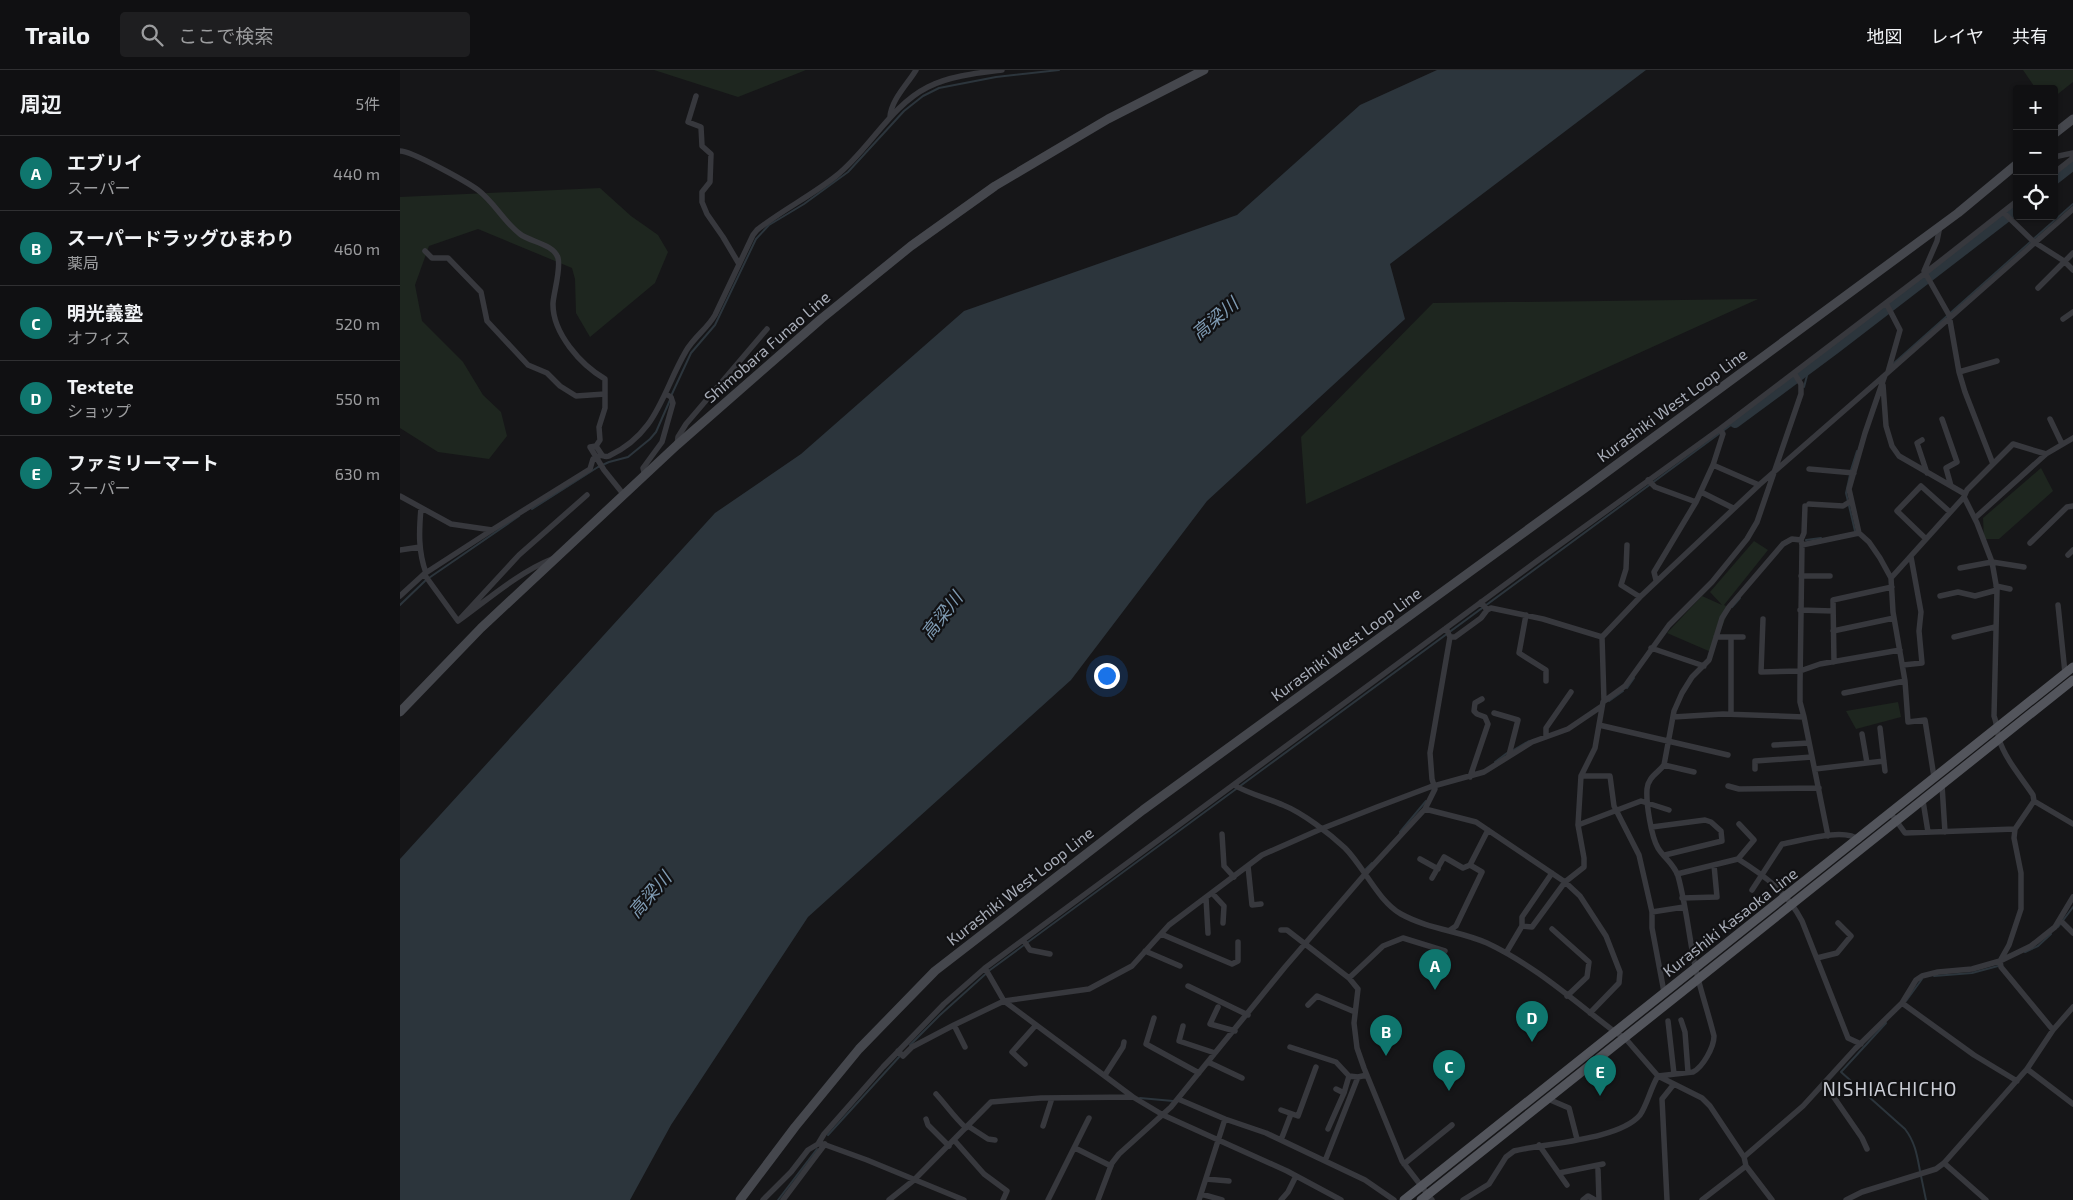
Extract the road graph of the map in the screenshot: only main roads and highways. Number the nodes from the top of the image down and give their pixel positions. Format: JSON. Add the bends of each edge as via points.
{"nodes":[{"id":1,"x":1204,"y":70,"type":"edge"},
{"id":2,"x":2073,"y":119,"type":"edge"},
{"id":3,"x":2058,"y":131,"type":"edge"},
{"id":4,"x":2013,"y":167,"type":"edge"},
{"id":5,"x":2073,"y":667,"type":"edge"},
{"id":6,"x":2073,"y":680,"type":"edge"},
{"id":7,"x":400,"y":712,"type":"edge"},
{"id":8,"x":1789,"y":900,"type":"junction"},
{"id":9,"x":1428,"y":1198,"type":"edge"},
{"id":10,"x":740,"y":1200,"type":"edge"},
{"id":11,"x":1404,"y":1200,"type":"edge"}],
"edges":[{"from":1,"to":7,"type":"main road","name":"Shimobara Funao Line","via":[[1108,119],[995,186],[911,246],[828,313],[677,445],[481,628]]},
{"from":2,"to":3,"type":"main road"},
{"from":4,"to":10,"type":"main road","name":"Kurashiki West Loop Line","via":[[1940,226],[1586,488],[1142,810],[934,971],[859,1049]]},
{"from":5,"to":8,"type":"main road","name":"Kurashiki Kasaoka Line","via":[[1858,838]]},
{"from":6,"to":8,"type":"main road","name":"Kurashiki Kasaoka Line","via":[[1864,848]]},
{"from":8,"to":9,"type":"main road","name":"Kurashiki Kasaoka Line","via":[[1699,979]]},
{"from":8,"to":11,"type":"main road","name":"Kurashiki Kasaoka Line","via":[[1696,967]]}]}
